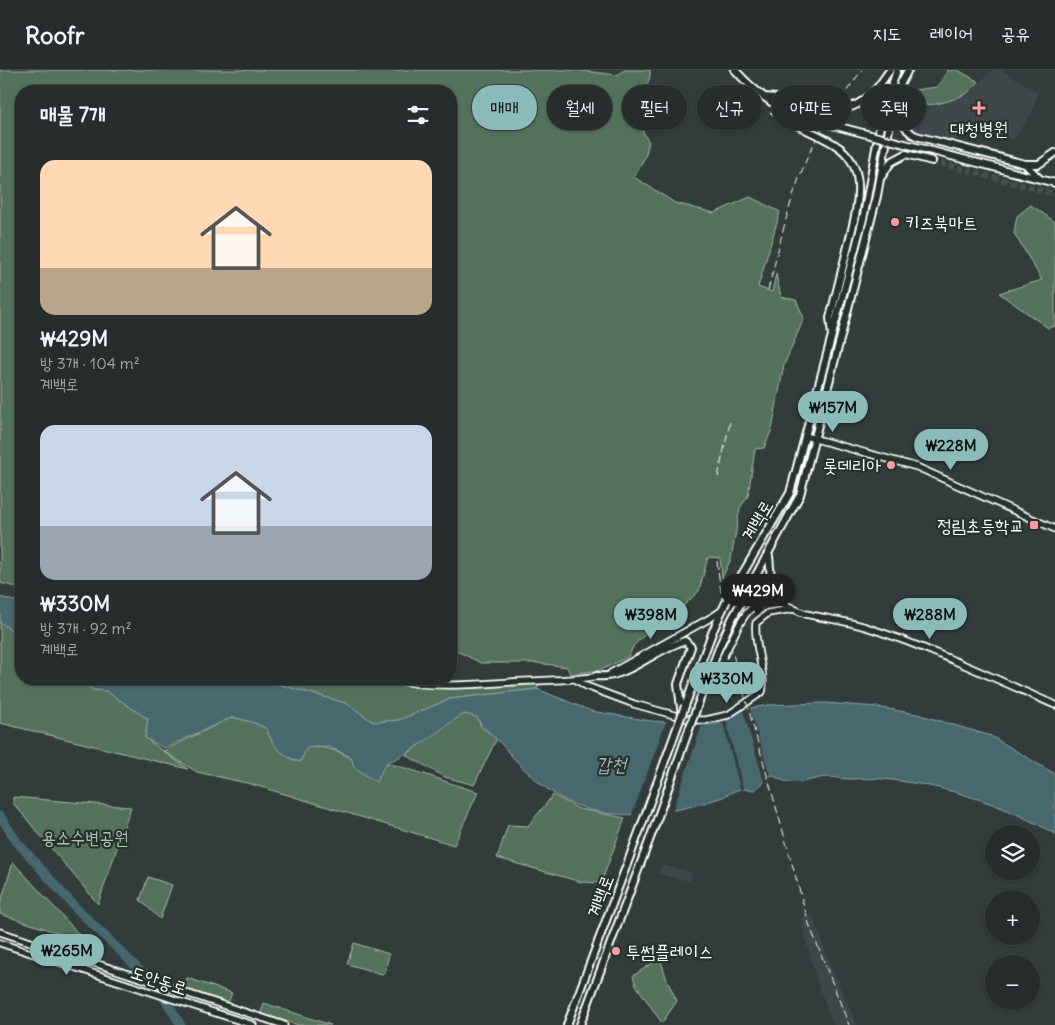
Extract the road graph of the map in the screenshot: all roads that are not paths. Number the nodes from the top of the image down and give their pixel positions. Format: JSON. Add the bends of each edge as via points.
{"nodes":[{"id":1,"x":735,"y":70,"type":"edge"},
{"id":2,"x":890,"y":70,"type":"edge"},
{"id":3,"x":897,"y":70,"type":"edge"},
{"id":4,"x":908,"y":70,"type":"edge"},
{"id":5,"x":901,"y":83,"type":"junction"},
{"id":6,"x":748,"y":85,"type":"edge"},
{"id":7,"x":763,"y":97,"type":"joint"},
{"id":8,"x":762,"y":98,"type":"edge"},
{"id":9,"x":1055,"y":153,"type":"edge"},
{"id":10,"x":932,"y":160,"type":"tunnel mouth"},
{"id":11,"x":1025,"y":164,"type":"junction"},
{"id":12,"x":880,"y":179,"type":"junction"},
{"id":13,"x":1041,"y":179,"type":"junction"},
{"id":14,"x":1055,"y":183,"type":"edge"},
{"id":15,"x":868,"y":199,"type":"junction"},
{"id":16,"x":864,"y":215,"type":"junction"},
{"id":17,"x":832,"y":341,"type":"junction"},
{"id":18,"x":805,"y":436,"type":"junction"},
{"id":19,"x":815,"y":439,"type":"junction"},
{"id":20,"x":1055,"y":529,"type":"edge"},
{"id":21,"x":769,"y":554,"type":"junction"},
{"id":22,"x":782,"y":602,"type":"junction"},
{"id":23,"x":793,"y":609,"type":"junction"},
{"id":24,"x":721,"y":611,"type":"junction"},
{"id":25,"x":713,"y":663,"type":"junction"},
{"id":26,"x":596,"y":676,"type":"junction"},
{"id":27,"x":575,"y":679,"type":"junction"},
{"id":28,"x":457,"y":683,"type":"edge"},
{"id":29,"x":683,"y":705,"type":"junction"},
{"id":30,"x":1055,"y":705,"type":"edge"},
{"id":31,"x":0,"y":932,"type":"edge"},
{"id":32,"x":0,"y":943,"type":"edge"},
{"id":33,"x":243,"y":1012,"type":"junction"},
{"id":34,"x":240,"y":1023,"type":"edge"},
{"id":35,"x":253,"y":1025,"type":"edge"},
{"id":36,"x":284,"y":1025,"type":"edge"},
{"id":37,"x":567,"y":1025,"type":"edge"},
{"id":38,"x":580,"y":1025,"type":"edge"}],
"edges":[{"from":1,"to":6,"type":"main road"},
{"from":2,"to":7,"type":"main road","bridge":true,"via":[[864,101],[839,111]]},
{"from":3,"to":15,"type":"main road","name":"계백로","via":[[882,115]]},
{"from":4,"to":5,"type":"main road","name":"계백로"},
{"from":5,"to":11,"type":"main road","via":[[901,114],[911,134]]},
{"from":5,"to":12,"type":"main road","name":"계백로","via":[[891,117]]},
{"from":7,"to":13,"type":"main road","bridge":true,"via":[[805,118]]},
{"from":8,"to":17,"type":"main road","bridge":true,"via":[[803,130],[834,144],[852,160],[860,186],[830,318]]},
{"from":9,"to":11,"type":"main road","via":[[1040,164]]},
{"from":10,"to":12,"type":"main road","via":[[906,154],[891,162]]},
{"from":11,"to":13,"type":"main road"},
{"from":12,"to":19,"type":"main road","name":"계백로"},
{"from":13,"to":14,"type":"main road"},
{"from":15,"to":16,"type":"main road","name":"계백로"},
{"from":15,"to":16,"type":"main road","via":[[852,209]]},
{"from":16,"to":17,"type":"main road","name":"계백로"},
{"from":17,"to":18,"type":"main road","name":"계백로"},
{"from":18,"to":19,"type":"main road"},
{"from":18,"to":24,"type":"main road","name":"계백로","bridge":true,"via":[[790,493]]},
{"from":19,"to":20,"type":"main road","via":[[917,467]]},
{"from":19,"to":21,"type":"main road","name":"계백로","via":[[800,495]]},
{"from":21,"to":22,"type":"main road","via":[[771,579]]},
{"from":21,"to":25,"type":"main road","name":"계백로","bridge":true,"via":[[732,619]]},
{"from":22,"to":23,"type":"main road"},
{"from":22,"to":25,"type":"main road","bridge":true,"via":[[770,600],[753,606],[723,656]]},
{"from":23,"to":27,"type":"main road","via":[[768,613],[756,623],[764,686],[762,692],[721,718],[692,720],[634,704]]},
{"from":23,"to":30,"type":"main road","via":[[898,638]]},
{"from":24,"to":26,"type":"main road","bridge":true,"via":[[623,668]]},
{"from":24,"to":29,"type":"main road","name":"계백로","bridge":true},
{"from":25,"to":38,"type":"main road","name":"계백로","bridge":true},
{"from":26,"to":27,"type":"main road"},
{"from":26,"to":29,"type":"main road","via":[[621,672],[685,641],[691,647],[678,684]]},
{"from":27,"to":28,"type":"main road"},
{"from":29,"to":37,"type":"main road","name":"계백로","bridge":true},
{"from":31,"to":33,"type":"main road","name":"도안동로"},
{"from":32,"to":34,"type":"main road","name":"도안동로"},
{"from":33,"to":34,"type":"main road"},
{"from":33,"to":36,"type":"main road","name":"도안동로"},
{"from":34,"to":35,"type":"main road","name":"도안동로"}]}
